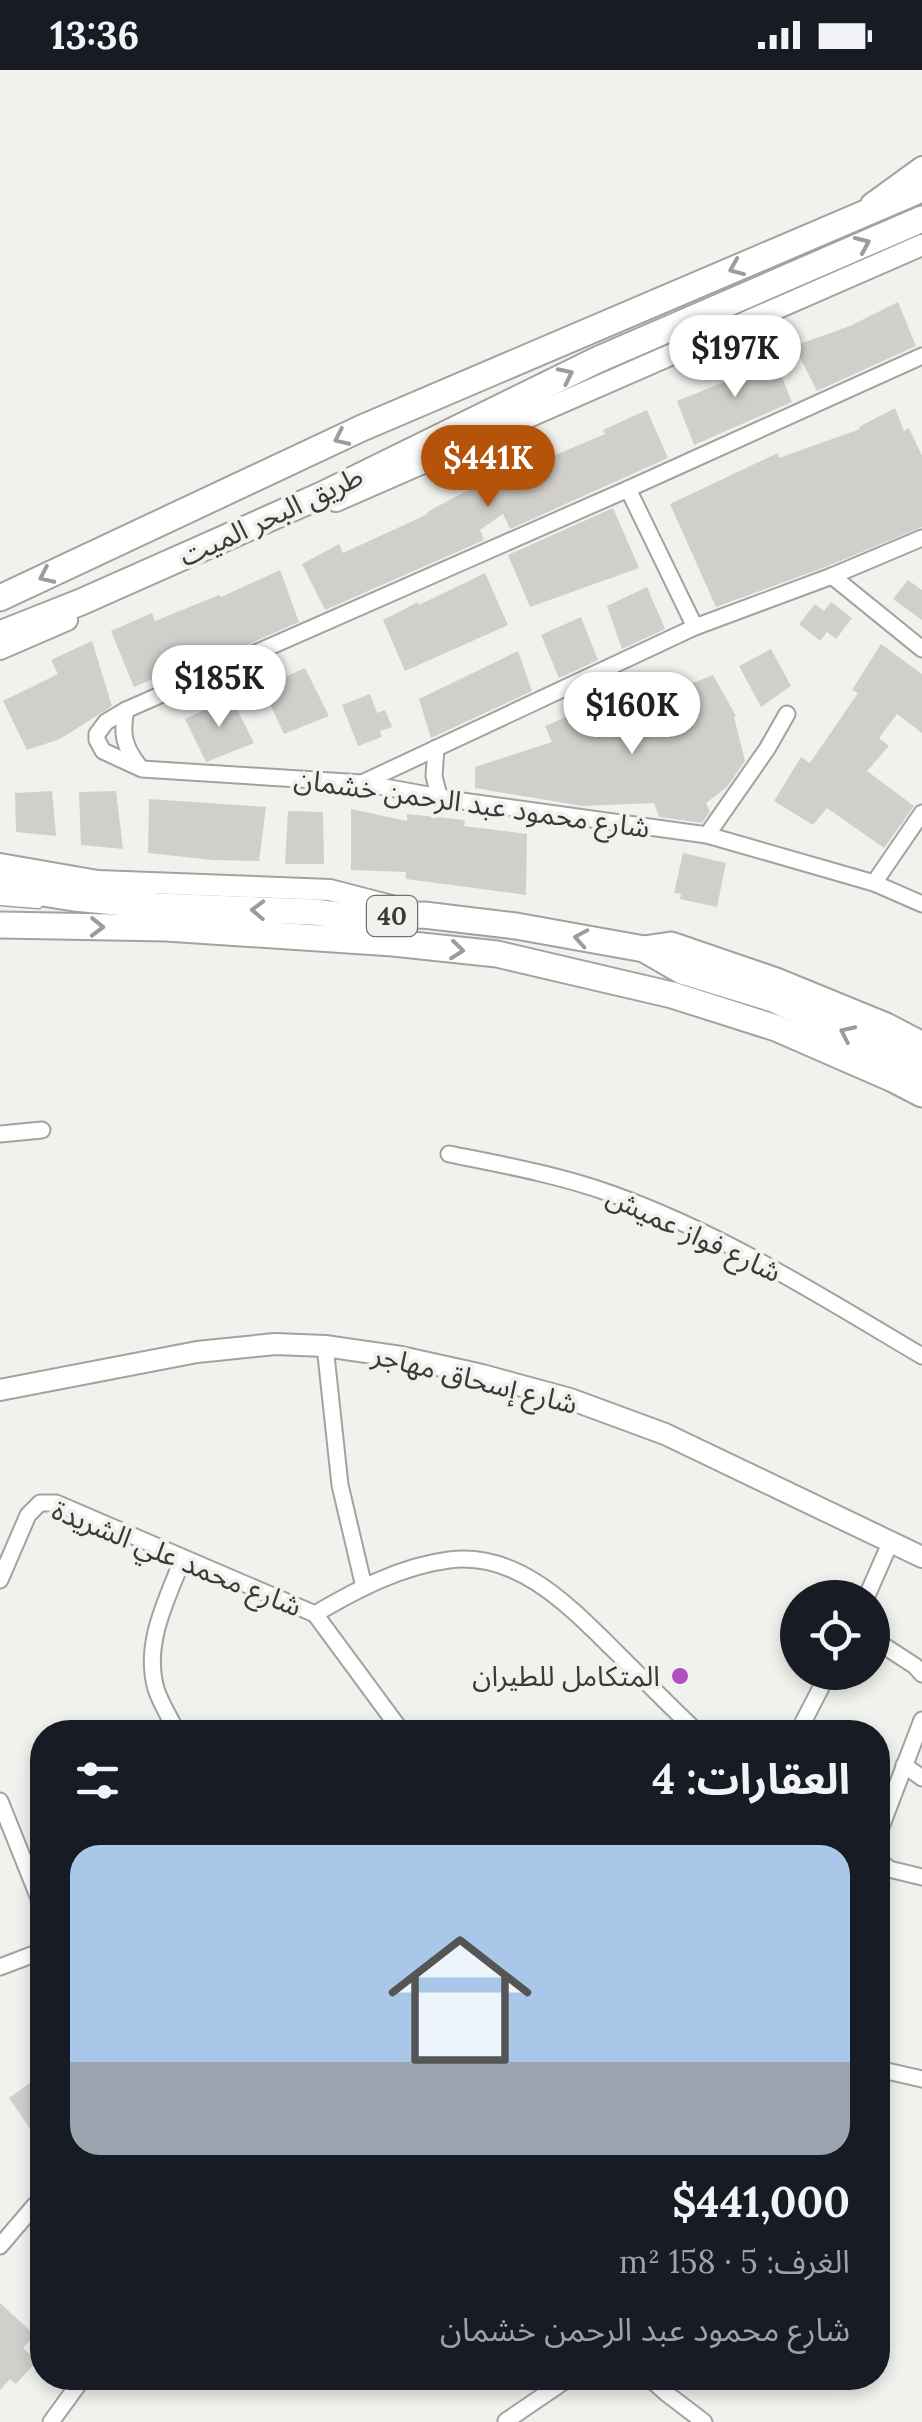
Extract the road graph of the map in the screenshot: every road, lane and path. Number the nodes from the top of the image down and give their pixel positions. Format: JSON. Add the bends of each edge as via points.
{"nodes":[{"id":1,"x":922,"y":167,"type":"edge"},
{"id":2,"x":922,"y":189,"type":"edge"},
{"id":3,"x":858,"y":216,"type":"junction"},
{"id":4,"x":922,"y":218,"type":"edge"},
{"id":5,"x":922,"y":246,"type":"edge"},
{"id":6,"x":922,"y":356,"type":"edge"},
{"id":7,"x":628,"y":489,"type":"junction"},
{"id":8,"x":922,"y":538,"type":"edge"},
{"id":9,"x":832,"y":576,"type":"junction"},
{"id":10,"x":0,"y":598,"type":"edge"},
{"id":11,"x":695,"y":628,"type":"junction"},
{"id":12,"x":0,"y":634,"type":"edge"},
{"id":13,"x":922,"y":648,"type":"edge"},
{"id":14,"x":0,"y":650,"type":"edge"},
{"id":15,"x":126,"y":710,"type":"junction"},
{"id":16,"x":787,"y":714,"type":"dead end"},
{"id":17,"x":436,"y":748,"type":"junction"},
{"id":18,"x":142,"y":769,"type":"junction"},
{"id":19,"x":362,"y":783,"type":"junction"},
{"id":20,"x":439,"y":796,"type":"junction"},
{"id":21,"x":922,"y":812,"type":"edge"},
{"id":22,"x":707,"y":835,"type":"junction"},
{"id":23,"x":0,"y":864,"type":"edge"},
{"id":24,"x":874,"y":883,"type":"junction"},
{"id":25,"x":0,"y":886,"type":"edge"},
{"id":26,"x":0,"y":901,"type":"edge"},
{"id":27,"x":117,"y":902,"type":"junction"},
{"id":28,"x":922,"y":904,"type":"edge"},
{"id":29,"x":424,"y":914,"type":"junction"},
{"id":30,"x":0,"y":925,"type":"edge"},
{"id":31,"x":644,"y":948,"type":"junction"},
{"id":32,"x":922,"y":1045,"type":"edge"},
{"id":33,"x":922,"y":1068,"type":"edge"},
{"id":34,"x":922,"y":1094,"type":"edge"},
{"id":35,"x":42,"y":1130,"type":"dead end"},
{"id":36,"x":0,"y":1134,"type":"edge"},
{"id":37,"x":449,"y":1154,"type":"dead end"},
{"id":38,"x":325,"y":1346,"type":"junction"},
{"id":39,"x":922,"y":1356,"type":"edge"},
{"id":40,"x":0,"y":1390,"type":"edge"},
{"id":41,"x":892,"y":1541,"type":"junction"},
{"id":42,"x":922,"y":1557,"type":"edge"},
{"id":43,"x":184,"y":1558,"type":"junction"},
{"id":44,"x":0,"y":1580,"type":"edge"},
{"id":45,"x":874,"y":1580,"type":"edge"},
{"id":46,"x":364,"y":1587,"type":"junction"},
{"id":47,"x":315,"y":1614,"type":"junction"},
{"id":48,"x":890,"y":1650,"type":"edge"},
{"id":49,"x":922,"y":1674,"type":"edge"},
{"id":50,"x":820,"y":1690,"type":"edge"},
{"id":51,"x":171,"y":1720,"type":"edge"},
{"id":52,"x":393,"y":1720,"type":"edge"},
{"id":53,"x":685,"y":1720,"type":"edge"},
{"id":54,"x":804,"y":1720,"type":"edge"},
{"id":55,"x":922,"y":1720,"type":"edge"},
{"id":56,"x":904,"y":1765,"type":"junction"},
{"id":57,"x":922,"y":1778,"type":"edge"},
{"id":58,"x":0,"y":1801,"type":"edge"},
{"id":59,"x":890,"y":1803,"type":"edge"},
{"id":60,"x":890,"y":1869,"type":"edge"},
{"id":61,"x":30,"y":1876,"type":"edge"},
{"id":62,"x":922,"y":1877,"type":"edge"},
{"id":63,"x":30,"y":1955,"type":"edge"},
{"id":64,"x":0,"y":1967,"type":"edge"},
{"id":65,"x":890,"y":2071,"type":"edge"},
{"id":66,"x":922,"y":2078,"type":"edge"},
{"id":67,"x":30,"y":2211,"type":"edge"},
{"id":68,"x":0,"y":2246,"type":"edge"},
{"id":69,"x":74,"y":2390,"type":"edge"},
{"id":70,"x":551,"y":2390,"type":"edge"},
{"id":71,"x":664,"y":2390,"type":"edge"},
{"id":72,"x":506,"y":2420,"type":"edge"},
{"id":73,"x":51,"y":2422,"type":"edge"},
{"id":74,"x":704,"y":2422,"type":"edge"}],
"edges":[{"from":1,"to":3,"type":"street"},
{"from":2,"to":3,"type":"main road"},
{"from":3,"to":10,"type":"main road","one_way":true,"via":[[362,428]]},
{"from":12,"to":4,"type":"main road","name":"طريق البحر الميت","one_way":true},
{"from":5,"to":14,"type":"street"},
{"from":6,"to":7,"type":"street","name":"شارع محمود عبد الرحمن خشمان"},
{"from":7,"to":11,"type":"street"},
{"from":7,"to":15,"type":"street","name":"شارع محمود عبد الرحمن خشمان"},
{"from":8,"to":9,"type":"street"},
{"from":9,"to":11,"type":"street"},
{"from":9,"to":13,"type":"street"},
{"from":11,"to":17,"type":"street"},
{"from":15,"to":18,"type":"street","via":[[123,739]]},
{"from":15,"to":18,"type":"street","name":"شارع محمود عبد الرحمن خشمان","via":[[106,722],[96,740],[103,751]]},
{"from":16,"to":22,"type":"street"},
{"from":17,"to":19,"type":"street"},
{"from":17,"to":20,"type":"street"},
{"from":18,"to":19,"type":"street","name":"شارع محمود عبد الرحمن خشمان"},
{"from":19,"to":20,"type":"street","name":"شارع محمود عبد الرحمن خشمان"},
{"from":20,"to":22,"type":"street","name":"شارع محمود عبد الرحمن خشمان"},
{"from":21,"to":24,"type":"street"},
{"from":22,"to":24,"type":"street","name":"شارع محمود عبد الرحمن خشمان"},
{"from":23,"to":29,"type":"street","via":[[98,881],[330,890]]},
{"from":24,"to":28,"type":"street","name":"شارع محمود عبد الرحمن خشمان"},
{"from":25,"to":27,"type":"main road","number":"40"},
{"from":26,"to":27,"type":"lane"},
{"from":29,"to":27,"type":"main road","number":"40","one_way":true,"via":[[353,917]]},
{"from":31,"to":29,"type":"main road","number":"40","one_way":true},
{"from":30,"to":34,"type":"main road","number":"40","one_way":true,"via":[[166,928],[497,954],[672,995],[776,1028]]},
{"from":31,"to":32,"type":"main road","via":[[671,945],[776,981]]},
{"from":33,"to":31,"type":"main road","number":"40","one_way":true,"via":[[772,999],[682,971]]},
{"from":35,"to":36,"type":"street"},
{"from":37,"to":39,"type":"street","name":"شارع فواز عميش","via":[[532,1170],[673,1218]]},
{"from":38,"to":40,"type":"street","name":"شارع إسحاق مهاجر","via":[[198,1352]]},
{"from":38,"to":41,"type":"street","name":"شارع إسحاق مهاجر","via":[[466,1371],[570,1399],[665,1434]]},
{"from":38,"to":46,"type":"street","via":[[340,1485]]},
{"from":41,"to":42,"type":"street","name":"شارع إسحاق مهاجر"},
{"from":41,"to":45,"type":"street"},
{"from":43,"to":44,"type":"street","name":"شارع محمد علي الشريدة","via":[[45,1501],[28,1514]]},
{"from":43,"to":47,"type":"street","name":"شارع محمد علي الشريدة"},
{"from":43,"to":51,"type":"street","via":[[154,1638],[152,1662]]},
{"from":46,"to":47,"type":"street"},
{"from":46,"to":53,"type":"street","via":[[452,1559],[516,1571],[548,1588]]},
{"from":47,"to":52,"type":"street","name":"شارع محمد علي الشريدة"},
{"from":48,"to":49,"type":"street"},
{"from":50,"to":54,"type":"street"},
{"from":55,"to":56,"type":"street"},
{"from":56,"to":57,"type":"street"},
{"from":56,"to":59,"type":"street"},
{"from":58,"to":61,"type":"street"},
{"from":60,"to":62,"type":"street"},
{"from":63,"to":64,"type":"street"},
{"from":65,"to":66,"type":"street"},
{"from":67,"to":68,"type":"street"},
{"from":69,"to":73,"type":"street"},
{"from":70,"to":72,"type":"street"},
{"from":71,"to":74,"type":"street"}]}
